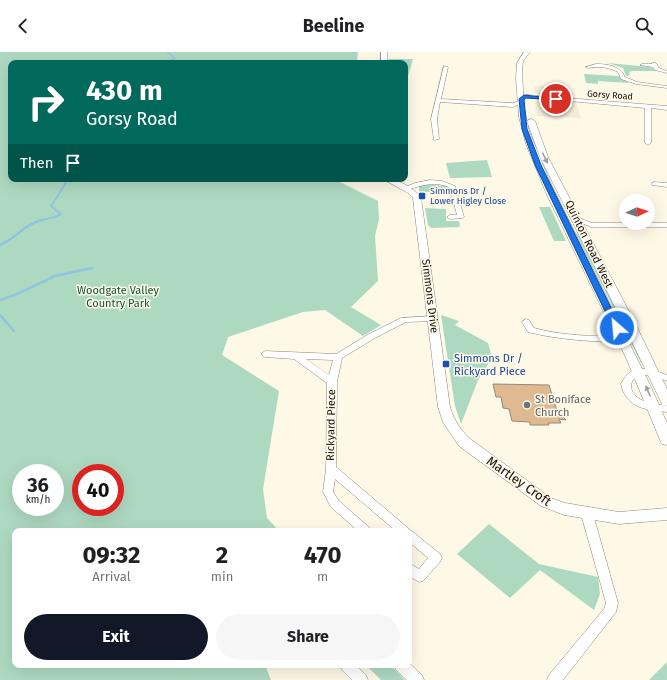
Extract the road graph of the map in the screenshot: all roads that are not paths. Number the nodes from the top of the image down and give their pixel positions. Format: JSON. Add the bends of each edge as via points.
{"nodes":[{"id":1,"x":443,"y":52,"type":"edge"},
{"id":2,"x":456,"y":52,"type":"edge"},
{"id":3,"x":527,"y":52,"type":"edge"},
{"id":4,"x":592,"y":59,"type":"dead end"},
{"id":5,"x":596,"y":65,"type":"junction"},
{"id":6,"x":642,"y":65,"type":"dead end"},
{"id":7,"x":446,"y":67,"type":"dead end"},
{"id":8,"x":588,"y":68,"type":"dead end"},
{"id":9,"x":667,"y":72,"type":"edge"},
{"id":10,"x":667,"y":87,"type":"edge"},
{"id":11,"x":438,"y":100,"type":"junction"},
{"id":12,"x":522,"y":103,"type":"junction"},
{"id":13,"x":648,"y":106,"type":"junction"},
{"id":14,"x":667,"y":108,"type":"edge"},
{"id":15,"x":436,"y":140,"type":"dead end"},
{"id":16,"x":648,"y":143,"type":"dead end"},
{"id":17,"x":393,"y":182,"type":"edge"},
{"id":18,"x":654,"y":184,"type":"dead end"},
{"id":19,"x":667,"y":185,"type":"edge"},
{"id":20,"x":406,"y":188,"type":"junction"},
{"id":21,"x":450,"y":217,"type":"dead end"},
{"id":22,"x":563,"y":218,"type":"junction"},
{"id":23,"x":574,"y":218,"type":"junction"},
{"id":24,"x":591,"y":224,"type":"junction"},
{"id":25,"x":667,"y":225,"type":"edge"},
{"id":26,"x":569,"y":230,"type":"junction"},
{"id":27,"x":580,"y":230,"type":"junction"},
{"id":28,"x":434,"y":319,"type":"junction"},
{"id":29,"x":526,"y":322,"type":"dead end"},
{"id":30,"x":623,"y":340,"type":"junction"},
{"id":31,"x":265,"y":354,"type":"dead end"},
{"id":32,"x":296,"y":356,"type":"junction"},
{"id":33,"x":338,"y":356,"type":"junction"},
{"id":34,"x":640,"y":372,"type":"junction"},
{"id":35,"x":653,"y":373,"type":"junction"},
{"id":36,"x":667,"y":378,"type":"edge"},
{"id":37,"x":332,"y":382,"type":"junction"},
{"id":38,"x":667,"y":402,"type":"edge"},
{"id":39,"x":656,"y":409,"type":"junction"},
{"id":40,"x":667,"y":409,"type":"edge"},
{"id":41,"x":452,"y":428,"type":"joint"},
{"id":42,"x":667,"y":440,"type":"edge"},
{"id":43,"x":331,"y":469,"type":"junction"},
{"id":44,"x":587,"y":514,"type":"junction"},
{"id":45,"x":667,"y":514,"type":"edge"},
{"id":46,"x":363,"y":528,"type":"edge"},
{"id":47,"x":400,"y":528,"type":"edge"},
{"id":48,"x":412,"y":538,"type":"edge"},
{"id":49,"x":412,"y":571,"type":"edge"},
{"id":50,"x":350,"y":668,"type":"edge"},
{"id":51,"x":404,"y":668,"type":"edge"},
{"id":52,"x":361,"y":680,"type":"edge"},
{"id":53,"x":417,"y":680,"type":"edge"},
{"id":54,"x":554,"y":680,"type":"edge"}],
"edges":[{"from":1,"to":2,"type":"street"},
{"from":3,"to":12,"type":"street","name":"Quinton Road West","via":[[519,65]]},
{"from":4,"to":5,"type":"street"},
{"from":5,"to":8,"type":"street"},
{"from":5,"to":10,"type":"street","via":[[619,70],[623,78],[633,82]]},
{"from":6,"to":9,"type":"street","via":[[654,65],[657,70]]},
{"from":7,"to":11,"type":"street"},
{"from":11,"to":12,"type":"street","name":"Gorsy Road"},
{"from":11,"to":15,"type":"street","via":[[434,118]]},
{"from":12,"to":13,"type":"street","name":"Gorsy Road"},
{"from":12,"to":22,"type":"street","name":"Quinton Road West","via":[[524,129],[534,158]]},
{"from":12,"to":23,"type":"street","name":"Quinton Road West","one_way":true,"via":[[544,157]]},
{"from":13,"to":14,"type":"street","name":"Gorsy Road"},
{"from":13,"to":16,"type":"street"},
{"from":17,"to":20,"type":"street","name":"Simmons Drive"},
{"from":18,"to":19,"type":"street"},
{"from":20,"to":21,"type":"street","via":[[420,183],[453,186],[461,217]]},
{"from":20,"to":28,"type":"street","name":"Simmons Drive","via":[[415,194],[418,203]]},
{"from":22,"to":23,"type":"street"},
{"from":22,"to":26,"type":"street","name":"Quinton Road West"},
{"from":23,"to":24,"type":"street"},
{"from":23,"to":27,"type":"street","name":"Quinton Road West"},
{"from":24,"to":25,"type":"street"},
{"from":24,"to":27,"type":"street"},
{"from":26,"to":27,"type":"street"},
{"from":26,"to":30,"type":"street","name":"Quinton Road West"},
{"from":27,"to":35,"type":"street","name":"Quinton Road West"},
{"from":28,"to":33,"type":"street","via":[[404,320]]},
{"from":28,"to":41,"type":"street","name":"Simmons Drive","via":[[445,412]]},
{"from":29,"to":30,"type":"street","via":[[531,330],[543,334]]},
{"from":30,"to":34,"type":"street","name":"Quinton Road West"},
{"from":31,"to":32,"type":"street"},
{"from":32,"to":33,"type":"street"},
{"from":32,"to":37,"type":"street","name":"Rickyard Piece"},
{"from":33,"to":37,"type":"street","name":"Rickyard Piece"},
{"from":34,"to":35,"type":"street"},
{"from":39,"to":34,"type":"street","name":"Quinton Road West","one_way":true},
{"from":34,"to":39,"type":"street","via":[[625,380],[624,387],[636,401]]},
{"from":35,"to":36,"type":"street"},
{"from":35,"to":38,"type":"street","name":"Quinton Road West"},
{"from":37,"to":43,"type":"street","name":"Rickyard Piece"},
{"from":39,"to":40,"type":"street"},
{"from":39,"to":42,"type":"street","name":"Quinton Road West"},
{"from":41,"to":44,"type":"street","name":"Martley Croft","via":[[464,442],[546,502]]},
{"from":43,"to":46,"type":"street","name":"Rickyard Piece","via":[[328,492],[330,498]]},
{"from":43,"to":47,"type":"street","name":"Rickyard Piece"},
{"from":44,"to":45,"type":"street","name":"Martley Croft","via":[[619,518]]},
{"from":44,"to":54,"type":"street","via":[[612,603],[610,612]]},
{"from":48,"to":49,"type":"street","via":[[436,558],[419,577]]},
{"from":50,"to":52,"type":"street"},
{"from":51,"to":53,"type":"street"}]}
